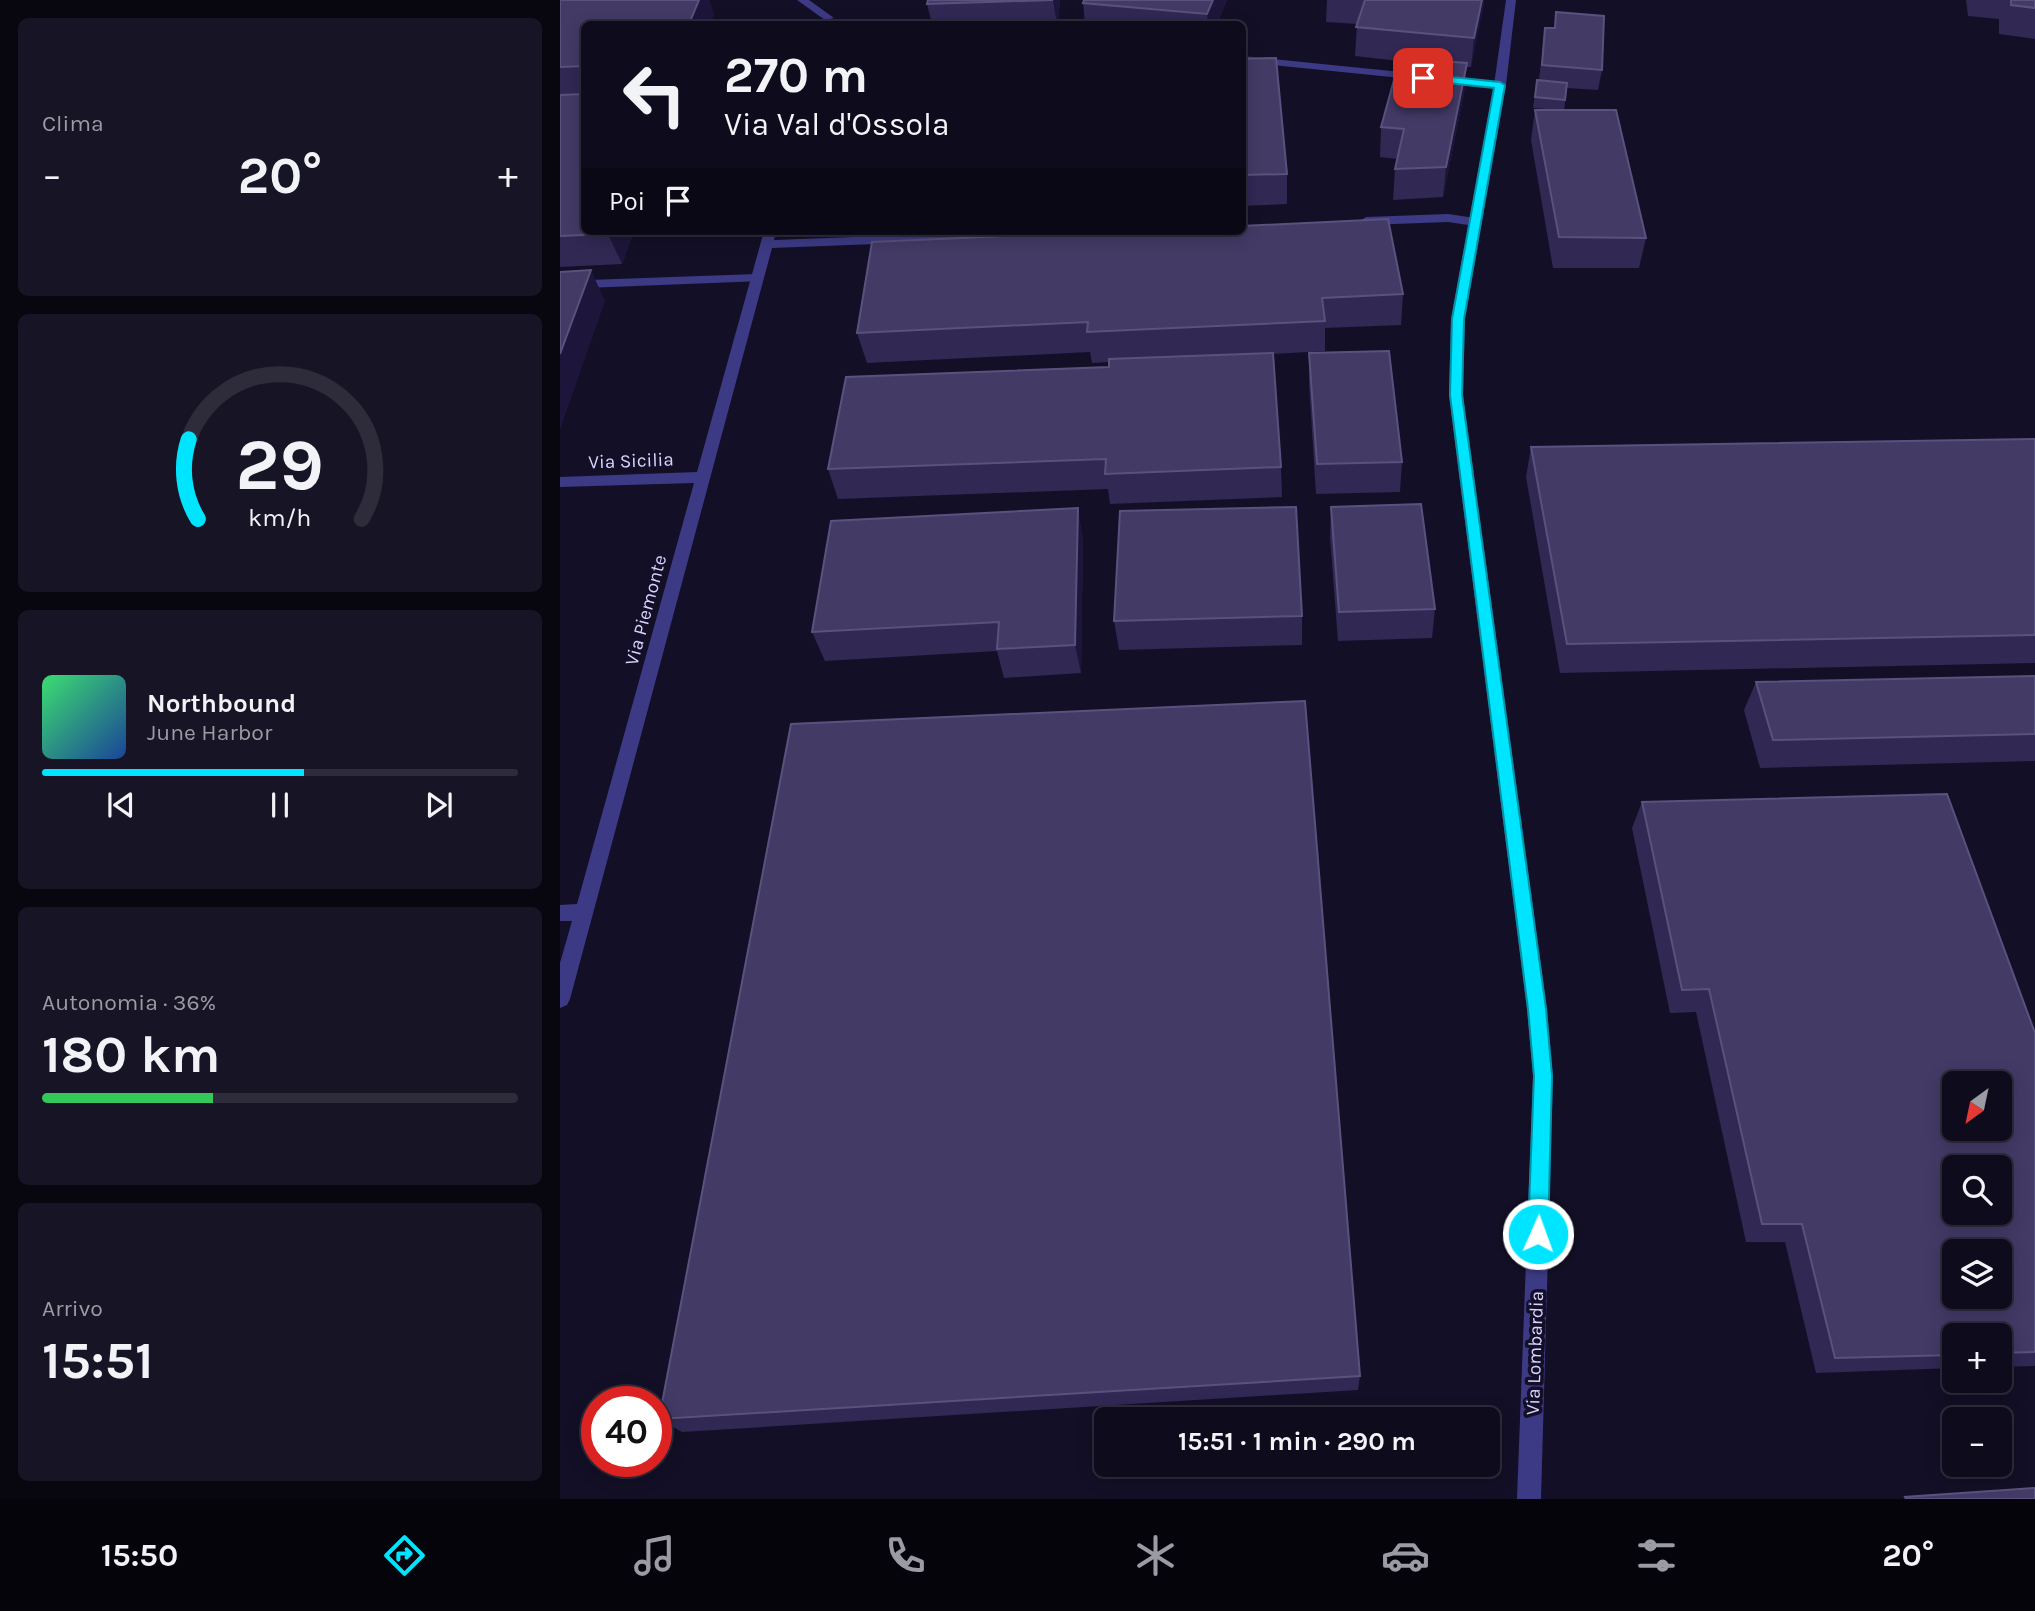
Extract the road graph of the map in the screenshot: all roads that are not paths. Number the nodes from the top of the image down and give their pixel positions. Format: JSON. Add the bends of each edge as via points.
{"nodes":[{"id":1,"x":802,"y":0,"type":"edge"},
{"id":2,"x":1511,"y":0,"type":"edge"},
{"id":3,"x":830,"y":17,"type":"edge"},
{"id":4,"x":1246,"y":59,"type":"edge"},
{"id":5,"x":1500,"y":85,"type":"junction"},
{"id":6,"x":1352,"y":222,"type":"edge"},
{"id":7,"x":1475,"y":222,"type":"junction"},
{"id":8,"x":916,"y":235,"type":"edge"},
{"id":9,"x":768,"y":238,"type":"edge"},
{"id":10,"x":757,"y":278,"type":"junction"},
{"id":11,"x":560,"y":285,"type":"edge"},
{"id":12,"x":704,"y":477,"type":"junction"},
{"id":13,"x":560,"y":482,"type":"edge"},
{"id":14,"x":584,"y":912,"type":"junction"},
{"id":15,"x":560,"y":913,"type":"edge"},
{"id":16,"x":560,"y":999,"type":"edge"},
{"id":17,"x":1529,"y":1499,"type":"edge"}],
"edges":[{"from":1,"to":3,"type":"street"},
{"from":2,"to":5,"type":"street","name":"Via Lombardia"},
{"from":4,"to":5,"type":"street"},
{"from":5,"to":7,"type":"street","name":"Via Lombardia"},
{"from":6,"to":7,"type":"street","via":[[1448,218]]},
{"from":7,"to":17,"type":"street","name":"Via Lombardia","via":[[1458,319],[1456,395],[1543,1076]]},
{"from":8,"to":9,"type":"street"},
{"from":9,"to":10,"type":"street","name":"Via Piemonte"},
{"from":10,"to":11,"type":"street"},
{"from":10,"to":12,"type":"street","name":"Via Piemonte"},
{"from":12,"to":13,"type":"street","name":"Via Sicilia"},
{"from":12,"to":14,"type":"street","name":"Via Piemonte"},
{"from":14,"to":15,"type":"street"},
{"from":14,"to":16,"type":"street","name":"Via Piemonte"}]}
